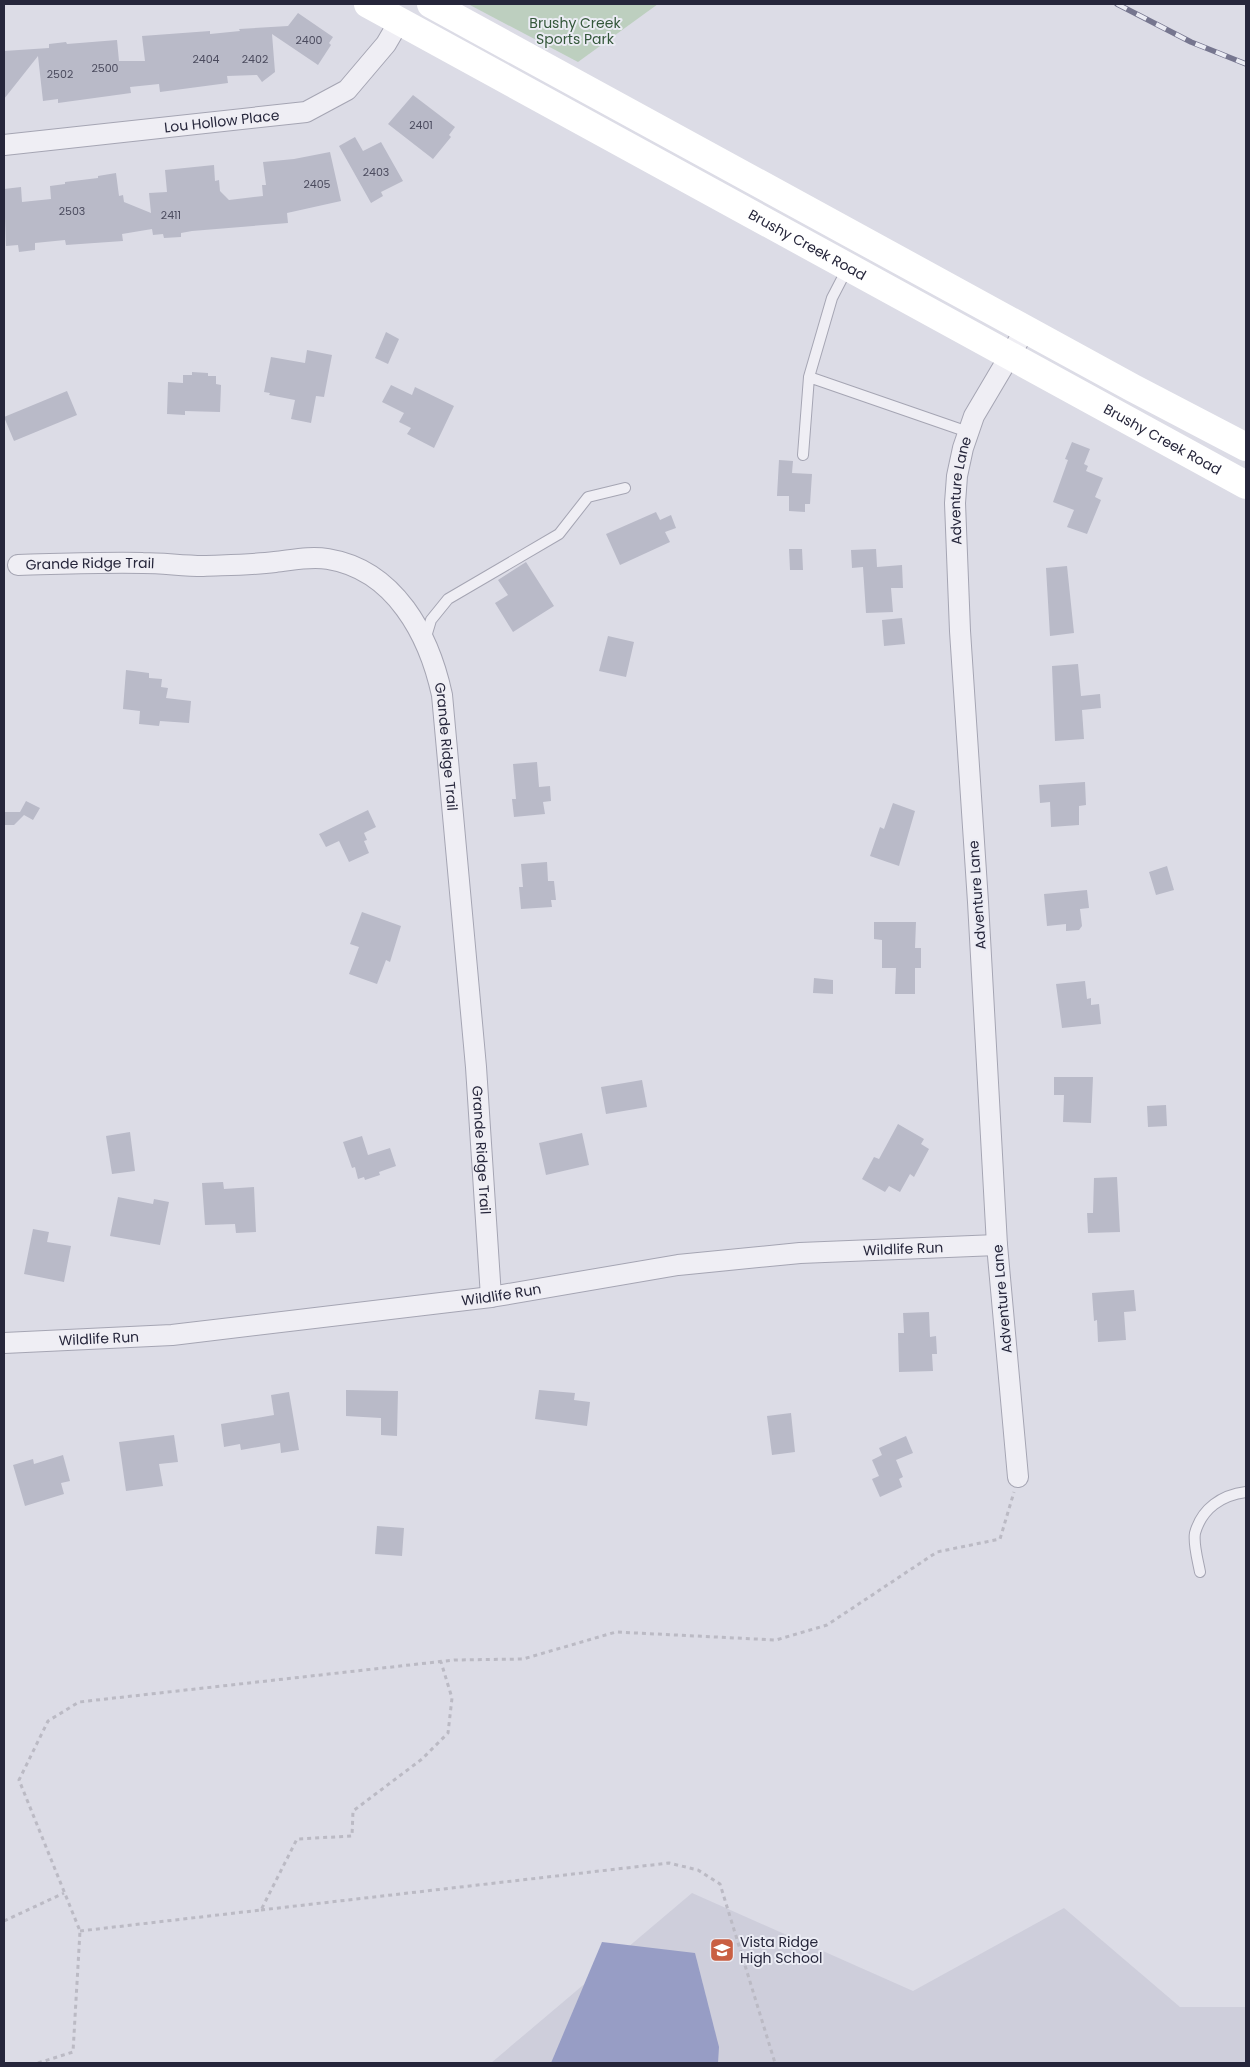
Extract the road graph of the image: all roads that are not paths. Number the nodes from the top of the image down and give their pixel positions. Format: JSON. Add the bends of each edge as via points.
{"nodes":[{"id":1,"x":368,"y":4,"type":"edge"},
{"id":2,"x":431,"y":4,"type":"edge"},
{"id":3,"x":400,"y":20,"type":"junction"},
{"id":4,"x":4,"y":144,"type":"edge"},
{"id":5,"x":849,"y":266,"type":"junction"},
{"id":6,"x":1026,"y":328,"type":"junction"},
{"id":7,"x":1009,"y":355,"type":"junction"},
{"id":8,"x":809,"y":377,"type":"junction"},
{"id":9,"x":968,"y":432,"type":"junction"},
{"id":10,"x":1246,"y":447,"type":"edge"},
{"id":11,"x":803,"y":455,"type":"dead end"},
{"id":12,"x":1246,"y":485,"type":"edge"},
{"id":13,"x":625,"y":488,"type":"dead end"},
{"id":14,"x":18,"y":565,"type":"dead end"},
{"id":15,"x":425,"y":641,"type":"junction"},
{"id":16,"x":997,"y":1245,"type":"junction"},
{"id":17,"x":490,"y":1298,"type":"junction"},
{"id":18,"x":4,"y":1343,"type":"edge"},
{"id":19,"x":1018,"y":1477,"type":"road end"},
{"id":20,"x":1246,"y":1492,"type":"edge"},
{"id":21,"x":1200,"y":1572,"type":"dead end"}],
"edges":[{"from":1,"to":3,"type":"main road","name":"Brushy Creek Road"},
{"from":2,"to":6,"type":"main road","name":"Brushy Creek Road"},
{"from":3,"to":4,"type":"street","name":"Lou Hollow Place","via":[[386,44],[347,90],[306,112]]},
{"from":3,"to":5,"type":"main road","name":"Brushy Creek Road"},
{"from":5,"to":7,"type":"main road","name":"Brushy Creek Road"},
{"from":5,"to":8,"type":"lane","via":[[832,298]]},
{"from":6,"to":7,"type":"street","name":"Adventure Lane"},
{"from":6,"to":10,"type":"main road","name":"Brushy Creek Road"},
{"from":7,"to":9,"type":"street","name":"Adventure Lane","via":[[977,409]]},
{"from":7,"to":12,"type":"main road","name":"Brushy Creek Road"},
{"from":8,"to":9,"type":"lane"},
{"from":8,"to":11,"type":"lane"},
{"from":9,"to":16,"type":"street","name":"Adventure Lane","via":[[957,476],[955,503]]},
{"from":13,"to":15,"type":"lane","via":[[588,497],[560,534],[448,599],[431,620]]},
{"from":14,"to":15,"type":"street","name":"Grande Ridge Trail","via":[[98,562],[200,566],[327,559],[349,564],[378,580],[405,608]]},
{"from":15,"to":17,"type":"street","name":"Grande Ridge Trail","via":[[442,695],[476,1067]]},
{"from":16,"to":17,"type":"street","name":"Wildlife Run","via":[[809,1252],[687,1264]]},
{"from":16,"to":19,"type":"street","name":"Adventure Lane"},
{"from":17,"to":18,"type":"street","name":"Wildlife Run","via":[[172,1335]]},
{"from":20,"to":21,"type":"lane","via":[[1224,1497],[1203,1517],[1195,1535]]}]}
